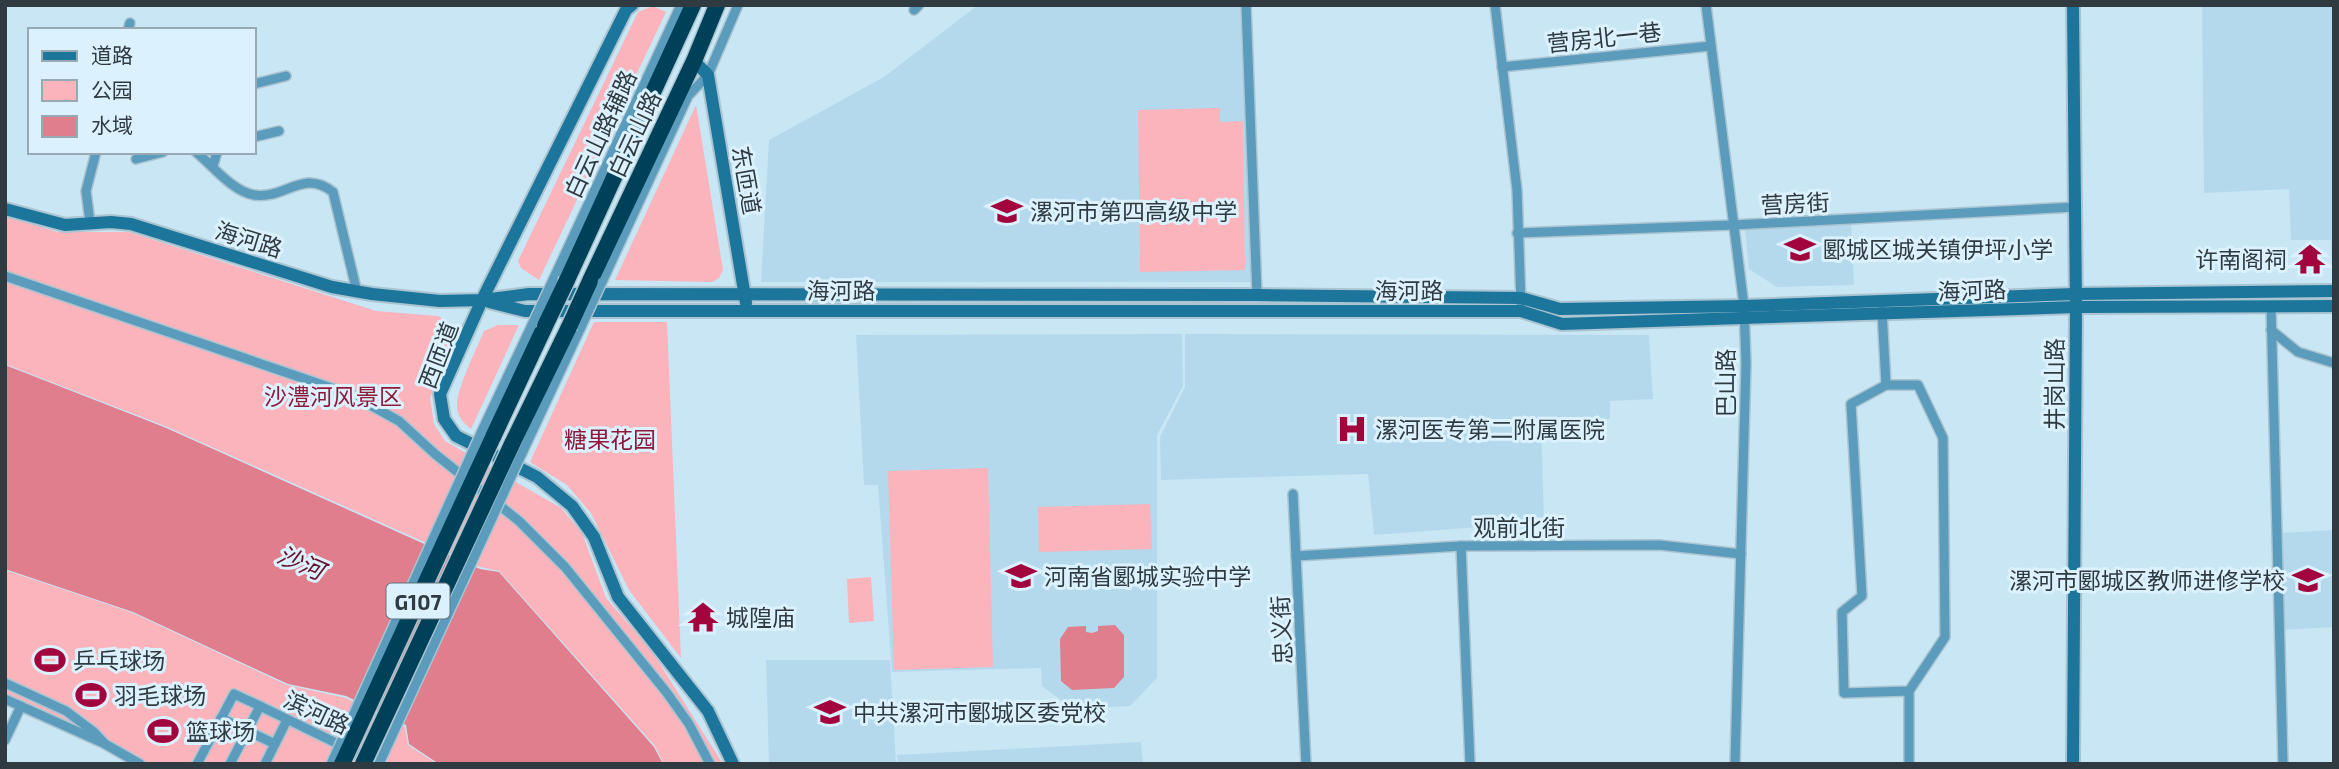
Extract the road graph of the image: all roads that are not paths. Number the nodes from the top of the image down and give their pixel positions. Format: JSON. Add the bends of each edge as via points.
{"nodes":[{"id":1,"x":632,"y":5,"type":"edge"},
{"id":2,"x":681,"y":5,"type":"edge"},
{"id":3,"x":693,"y":5,"type":"edge"},
{"id":4,"x":717,"y":5,"type":"edge"},
{"id":5,"x":738,"y":5,"type":"edge"},
{"id":6,"x":1246,"y":5,"type":"edge"},
{"id":7,"x":1495,"y":5,"type":"edge"},
{"id":8,"x":1706,"y":5,"type":"edge"},
{"id":9,"x":2073,"y":5,"type":"edge"},
{"id":10,"x":1711,"y":46,"type":"junction"},
{"id":11,"x":694,"y":61,"type":"junction"},
{"id":12,"x":1502,"y":67,"type":"junction"},
{"id":13,"x":708,"y":75,"type":"junction"},
{"id":14,"x":286,"y":76,"type":"dead end"},
{"id":15,"x":256,"y":84,"type":"edge"},
{"id":16,"x":279,"y":131,"type":"dead end"},
{"id":17,"x":256,"y":137,"type":"edge"},
{"id":18,"x":95,"y":154,"type":"edge"},
{"id":19,"x":155,"y":154,"type":"edge"},
{"id":20,"x":199,"y":154,"type":"edge"},
{"id":21,"x":217,"y":154,"type":"edge"},
{"id":22,"x":136,"y":159,"type":"dead end"},
{"id":23,"x":214,"y":166,"type":"junction"},
{"id":24,"x":2075,"y":207,"type":"junction"},
{"id":25,"x":5,"y":209,"type":"edge"},
{"id":26,"x":89,"y":222,"type":"junction"},
{"id":27,"x":1734,"y":225,"type":"junction"},
{"id":28,"x":1517,"y":233,"type":"junction"},
{"id":29,"x":5,"y":276,"type":"edge"},
{"id":30,"x":560,"y":280,"type":"junction"},
{"id":31,"x":596,"y":282,"type":"junction"},
{"id":32,"x":2334,"y":291,"type":"edge"},
{"id":33,"x":357,"y":292,"type":"junction"},
{"id":34,"x":1257,"y":295,"type":"junction"},
{"id":35,"x":745,"y":296,"type":"junction"},
{"id":36,"x":482,"y":300,"type":"junction"},
{"id":37,"x":2076,"y":300,"type":"junction"},
{"id":38,"x":1521,"y":305,"type":"junction"},
{"id":39,"x":2271,"y":306,"type":"junction"},
{"id":40,"x":2334,"y":306,"type":"edge"},
{"id":41,"x":1882,"y":307,"type":"junction"},
{"id":42,"x":748,"y":312,"type":"junction"},
{"id":43,"x":1744,"y":313,"type":"junction"},
{"id":44,"x":2271,"y":330,"type":"junction"},
{"id":45,"x":2334,"y":363,"type":"edge"},
{"id":46,"x":1885,"y":385,"type":"junction"},
{"id":47,"x":487,"y":435,"type":"junction"},
{"id":48,"x":517,"y":448,"type":"junction"},
{"id":49,"x":1293,"y":494,"type":"dead end"},
{"id":50,"x":1461,"y":546,"type":"junction"},
{"id":51,"x":1741,"y":554,"type":"junction"},
{"id":52,"x":1296,"y":556,"type":"junction"},
{"id":53,"x":5,"y":682,"type":"edge"},
{"id":54,"x":1909,"y":691,"type":"junction"},
{"id":55,"x":5,"y":699,"type":"edge"},
{"id":56,"x":21,"y":706,"type":"junction"},
{"id":57,"x":260,"y":706,"type":"junction"},
{"id":58,"x":221,"y":718,"type":"junction"},
{"id":59,"x":287,"y":720,"type":"junction"},
{"id":60,"x":247,"y":731,"type":"junction"},
{"id":61,"x":5,"y":740,"type":"edge"},
{"id":62,"x":106,"y":744,"type":"junction"},
{"id":63,"x":275,"y":744,"type":"junction"},
{"id":64,"x":140,"y":764,"type":"edge"},
{"id":65,"x":197,"y":764,"type":"edge"},
{"id":66,"x":230,"y":764,"type":"edge"},
{"id":67,"x":265,"y":764,"type":"edge"},
{"id":68,"x":331,"y":764,"type":"edge"},
{"id":69,"x":342,"y":764,"type":"edge"},
{"id":70,"x":363,"y":764,"type":"edge"},
{"id":71,"x":379,"y":764,"type":"edge"},
{"id":72,"x":710,"y":764,"type":"edge"},
{"id":73,"x":733,"y":764,"type":"edge"},
{"id":74,"x":1306,"y":764,"type":"edge"},
{"id":75,"x":1470,"y":764,"type":"edge"},
{"id":76,"x":1735,"y":764,"type":"edge"},
{"id":77,"x":1909,"y":764,"type":"edge"},
{"id":78,"x":2073,"y":764,"type":"edge"},
{"id":79,"x":2283,"y":764,"type":"edge"}],
"edges":[{"from":1,"to":36,"type":"street","name":"西匝道"},
{"from":2,"to":30,"type":"street","name":"白云山路辅路"},
{"from":3,"to":30,"type":"highway","name":"白云山路","number":"G107"},
{"from":4,"to":11,"type":"highway","name":"白云山路","number":"G107"},
{"from":5,"to":13,"type":"street"},
{"from":6,"to":34,"type":"street"},
{"from":7,"to":12,"type":"street"},
{"from":8,"to":10,"type":"street","name":"巴山路"},
{"from":9,"to":24,"type":"street","name":"井岗山路"},
{"from":10,"to":12,"type":"street","name":"营房北一巷"},
{"from":10,"to":27,"type":"street","name":"巴山路"},
{"from":11,"to":13,"type":"street"},
{"from":11,"to":31,"type":"highway","name":"白云山路","number":"G107"},
{"from":12,"to":28,"type":"street","via":[[1517,190]]},
{"from":13,"to":31,"type":"street","via":[[688,96]]},
{"from":13,"to":35,"type":"street","name":"东匝道"},
{"from":14,"to":15,"type":"street"},
{"from":16,"to":17,"type":"street"},
{"from":18,"to":26,"type":"street","via":[[86,191]]},
{"from":19,"to":22,"type":"street"},
{"from":20,"to":23,"type":"street"},
{"from":21,"to":23,"type":"street"},
{"from":23,"to":33,"type":"street","via":[[237,188],[255,195],[311,181],[324,184],[333,192]]},
{"from":24,"to":27,"type":"street","name":"营房街"},
{"from":24,"to":37,"type":"street","name":"井岗山路"},
{"from":25,"to":26,"type":"street","name":"海河路","via":[[50,223]]},
{"from":26,"to":33,"type":"street","name":"海河路","via":[[131,224]]},
{"from":27,"to":28,"type":"street","name":"营房街"},
{"from":27,"to":43,"type":"street","name":"巴山路"},
{"from":28,"to":38,"type":"street"},
{"from":29,"to":72,"type":"street","via":[[352,395],[399,421],[519,521],[565,567],[667,693]]},
{"from":30,"to":47,"type":"highway","number":"G107","bridge":true},
{"from":31,"to":48,"type":"highway","number":"G107","bridge":true},
{"from":32,"to":37,"type":"street","name":"海河路"},
{"from":33,"to":36,"type":"street","name":"海河路","via":[[440,301]]},
{"from":34,"to":35,"type":"street","name":"海河路"},
{"from":34,"to":38,"type":"street","name":"海河路"},
{"from":35,"to":36,"type":"street","name":"海河路","via":[[529,294]]},
{"from":35,"to":42,"type":"street","name":"东匝道"},
{"from":36,"to":42,"type":"street","name":"海河路","via":[[525,311]]},
{"from":36,"to":73,"type":"street","name":"西匝道","via":[[440,394],[443,419],[456,436],[537,477],[572,506],[594,537],[618,597],[708,711]]},
{"from":37,"to":39,"type":"street","name":"海河路"},
{"from":37,"to":41,"type":"street","name":"海河路"},
{"from":37,"to":78,"type":"street","name":"井岗山路"},
{"from":38,"to":42,"type":"street","name":"海河路"},
{"from":38,"to":43,"type":"street","name":"海河路"},
{"from":39,"to":40,"type":"street","name":"海河路"},
{"from":39,"to":44,"type":"street"},
{"from":41,"to":43,"type":"street","name":"海河路"},
{"from":41,"to":46,"type":"street"},
{"from":43,"to":51,"type":"street","name":"巴山路"},
{"from":44,"to":45,"type":"street","via":[[2298,352]]},
{"from":44,"to":79,"type":"street"},
{"from":46,"to":54,"type":"street","via":[[1918,385],[1943,438],[1945,637]]},
{"from":46,"to":54,"type":"street","via":[[1851,404],[1862,596],[1842,612],[1844,693]]},
{"from":47,"to":68,"type":"street","bridge":true},
{"from":47,"to":69,"type":"highway","number":"G107","bridge":true},
{"from":48,"to":70,"type":"highway","number":"G107","bridge":true},
{"from":48,"to":71,"type":"street","bridge":true},
{"from":49,"to":52,"type":"street","name":"忠义街"},
{"from":50,"to":51,"type":"street","name":"观前北街","via":[[1659,545]]},
{"from":50,"to":52,"type":"street","name":"观前北街"},
{"from":50,"to":75,"type":"street"},
{"from":51,"to":76,"type":"street","name":"巴山路"},
{"from":52,"to":74,"type":"street","name":"忠义街"},
{"from":53,"to":62,"type":"street","via":[[66,711]]},
{"from":54,"to":77,"type":"street"},
{"from":55,"to":56,"type":"street"},
{"from":56,"to":61,"type":"street"},
{"from":56,"to":62,"type":"street"},
{"from":57,"to":58,"type":"street","via":[[234,694]]},
{"from":57,"to":59,"type":"street","name":"滨河路"},
{"from":57,"to":60,"type":"street","name":"滨河路"},
{"from":58,"to":60,"type":"street"},
{"from":58,"to":65,"type":"street"},
{"from":59,"to":63,"type":"street"},
{"from":59,"to":71,"type":"street","name":"滨河路"},
{"from":60,"to":63,"type":"street"},
{"from":60,"to":66,"type":"street","name":"滨河路"},
{"from":62,"to":64,"type":"street"},
{"from":63,"to":67,"type":"street"}]}
